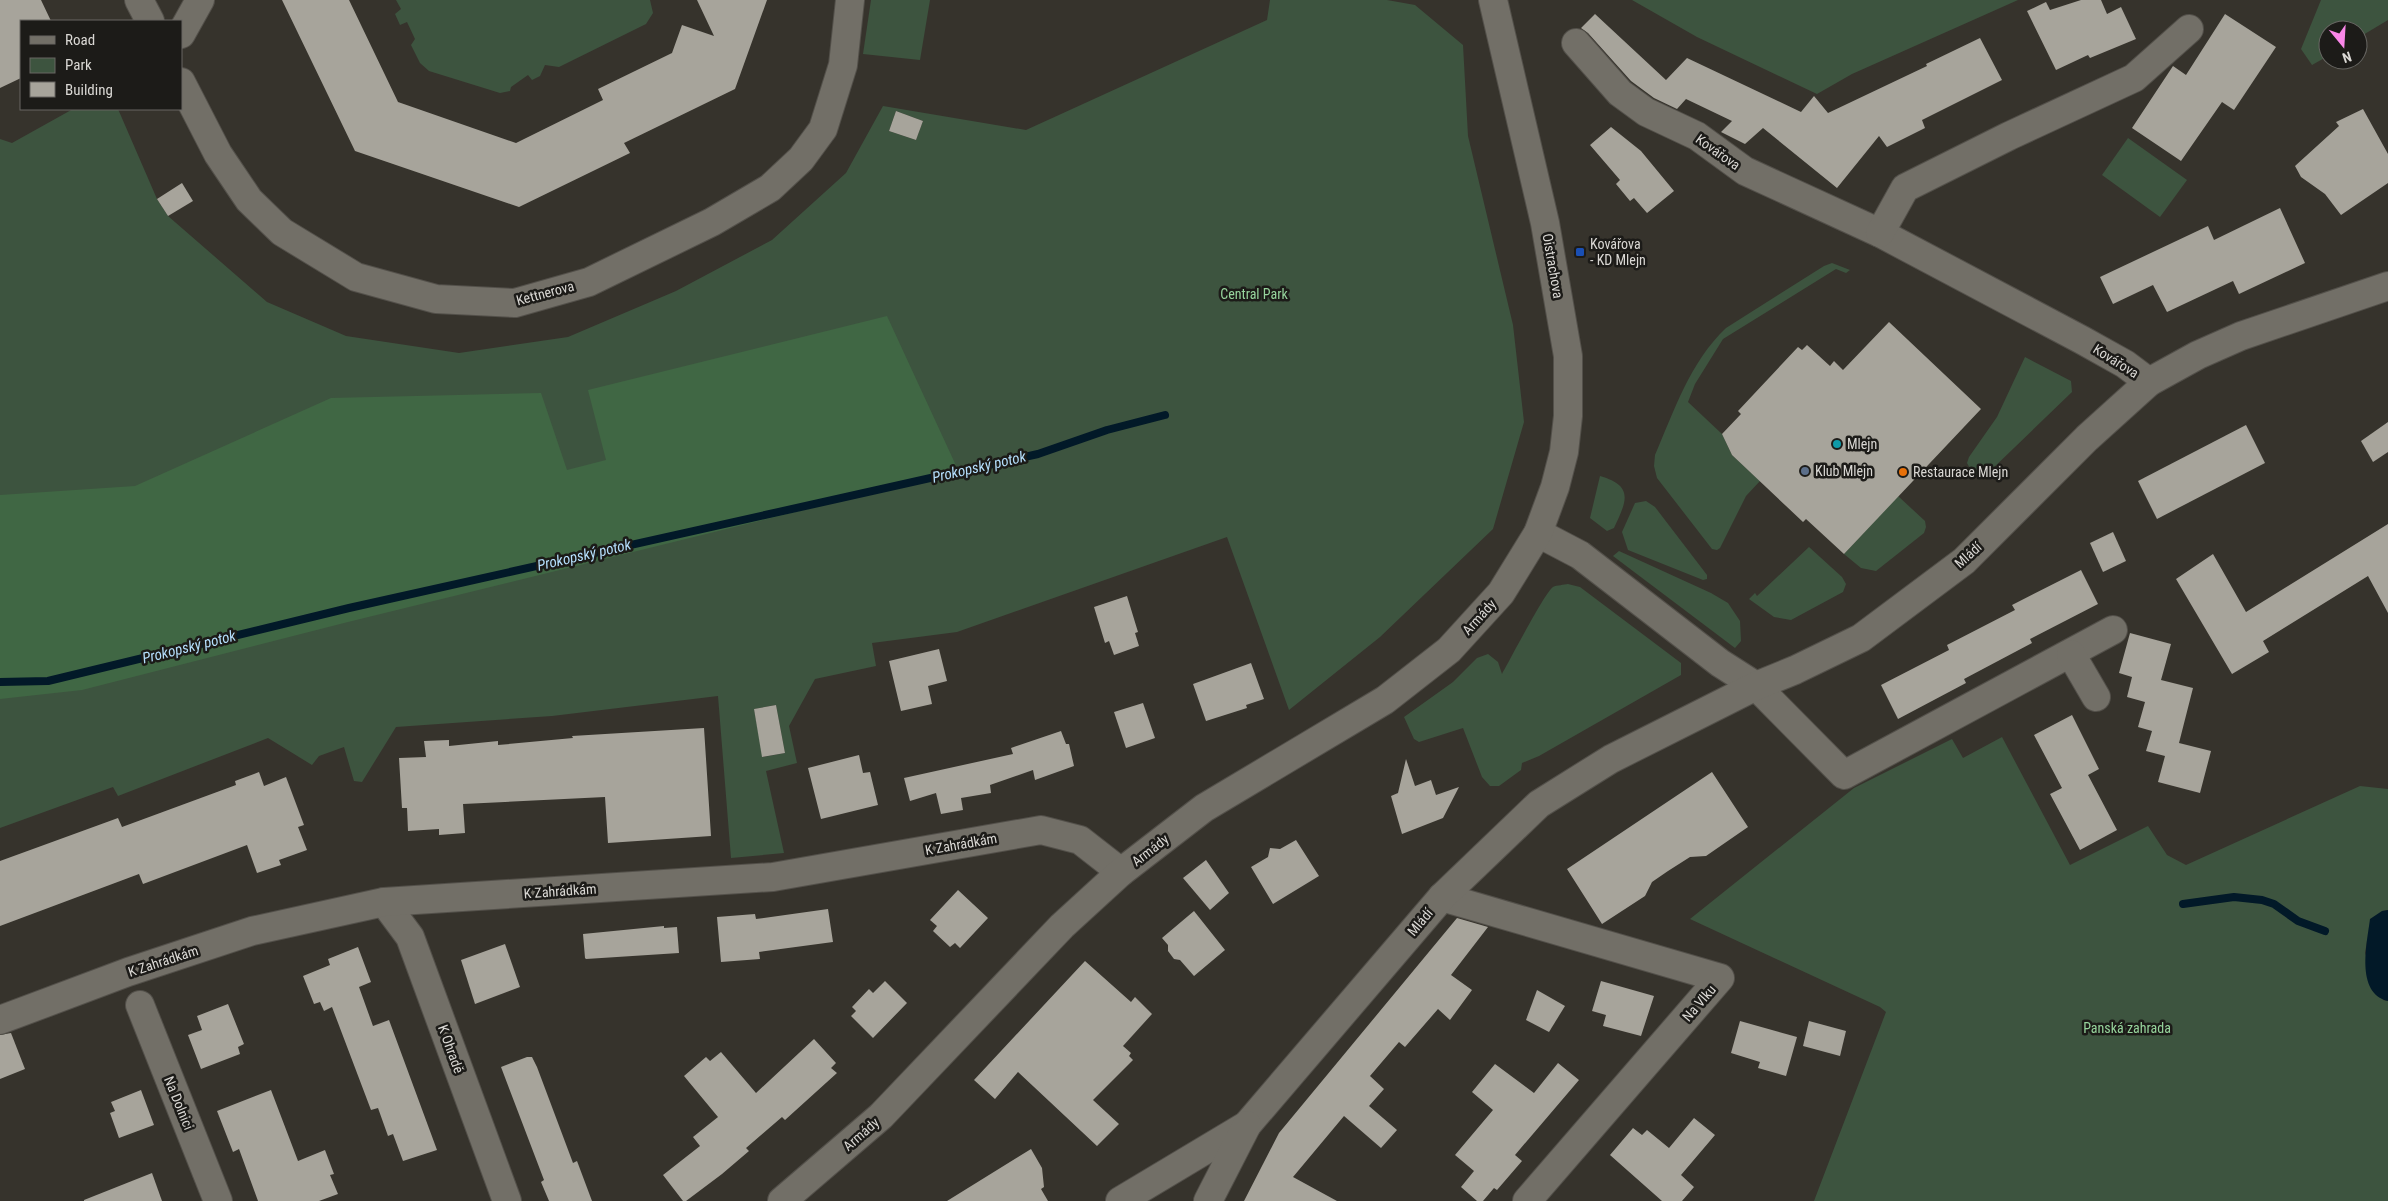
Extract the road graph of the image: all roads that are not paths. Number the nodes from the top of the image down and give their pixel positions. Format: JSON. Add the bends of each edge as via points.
{"nodes":[{"id":1,"x":139,"y":0,"type":"edge"},
{"id":2,"x":200,"y":0,"type":"edge"},
{"id":3,"x":850,"y":0,"type":"edge"},
{"id":4,"x":1493,"y":0,"type":"edge"},
{"id":5,"x":149,"y":20,"type":"edge"},
{"id":6,"x":2188,"y":29,"type":"dead end"},
{"id":7,"x":182,"y":32,"type":"edge"},
{"id":8,"x":1576,"y":44,"type":"dead end"},
{"id":9,"x":182,"y":84,"type":"edge"},
{"id":10,"x":1880,"y":233,"type":"junction"},
{"id":11,"x":2388,"y":286,"type":"edge"},
{"id":12,"x":2149,"y":382,"type":"junction"},
{"id":13,"x":1538,"y":533,"type":"junction"},
{"id":14,"x":2113,"y":630,"type":"dead end"},
{"id":15,"x":2071,"y":654,"type":"junction"},
{"id":16,"x":1756,"y":686,"type":"junction"},
{"id":17,"x":2096,"y":696,"type":"dead end"},
{"id":18,"x":1121,"y":872,"type":"junction"},
{"id":19,"x":1442,"y":897,"type":"junction"},
{"id":20,"x":384,"y":902,"type":"junction"},
{"id":21,"x":140,"y":1005,"type":"dead end"},
{"id":22,"x":0,"y":1020,"type":"edge"},
{"id":23,"x":1247,"y":1125,"type":"junction"},
{"id":24,"x":218,"y":1201,"type":"edge"},
{"id":25,"x":507,"y":1201,"type":"edge"},
{"id":26,"x":782,"y":1201,"type":"edge"},
{"id":27,"x":1120,"y":1201,"type":"edge"},
{"id":28,"x":1208,"y":1201,"type":"edge"},
{"id":29,"x":1527,"y":1201,"type":"edge"}],
"edges":[{"from":1,"to":5,"type":"street"},
{"from":2,"to":7,"type":"street"},
{"from":3,"to":9,"type":"street","name":"Kettnerova","via":[[843,65],[823,129],[800,159],[770,188],[712,222],[589,282],[515,303],[436,299],[356,277],[282,232],[250,200],[218,154]]},
{"from":4,"to":13,"type":"street","name":"Oistrachova","via":[[1545,223],[1568,356],[1564,452]]},
{"from":6,"to":10,"type":"street","via":[[2134,78],[1905,188]]},
{"from":8,"to":10,"type":"street","name":"Kovářova","via":[[1620,94],[1646,112],[1697,136],[1745,171]]},
{"from":10,"to":12,"type":"street","name":"Kovářova","via":[[2125,364]]},
{"from":11,"to":12,"type":"street","name":"Kovářova","via":[[2241,336]]},
{"from":12,"to":16,"type":"street","name":"Mládí","via":[[2087,438],[1964,561],[1861,638]]},
{"from":13,"to":16,"type":"street","via":[[1580,555],[1720,663]]},
{"from":13,"to":18,"type":"street","name":"Armády","via":[[1501,593],[1449,650],[1385,700],[1204,808]]},
{"from":14,"to":15,"type":"street"},
{"from":15,"to":16,"type":"street","via":[[1844,775]]},
{"from":15,"to":17,"type":"street"},
{"from":16,"to":19,"type":"street","name":"Mládí","via":[[1611,759],[1539,804]]},
{"from":18,"to":20,"type":"street","name":"K Zahrádkám","via":[[1080,840],[1041,830],[772,877]]},
{"from":18,"to":26,"type":"street","name":"Armády","via":[[1062,926],[881,1116]]},
{"from":19,"to":23,"type":"street","name":"Mládí"},
{"from":19,"to":29,"type":"street","name":"Na Vlku","via":[[1720,978]]},
{"from":20,"to":22,"type":"street","name":"K Zahrádkám","via":[[252,931],[128,972]]},
{"from":20,"to":25,"type":"street","name":"K Ohradě","via":[[410,937]]},
{"from":21,"to":24,"type":"street","name":"Na Dolnici"},
{"from":23,"to":27,"type":"street","name":"Mládí"},
{"from":23,"to":28,"type":"street"}]}
